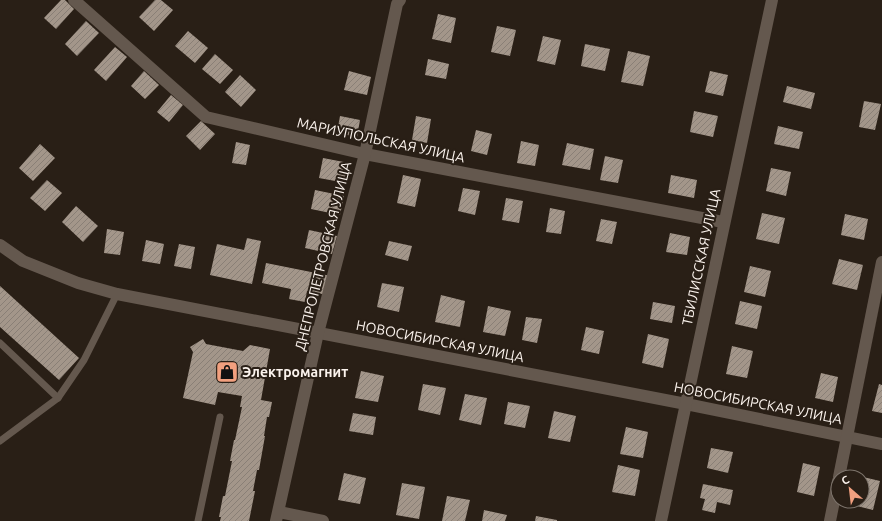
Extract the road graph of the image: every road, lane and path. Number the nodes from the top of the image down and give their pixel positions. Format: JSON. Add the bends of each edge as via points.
{"nodes":[{"id":1,"x":74,"y":0,"type":"edge"},
{"id":2,"x":400,"y":0,"type":"edge"},
{"id":3,"x":772,"y":0,"type":"edge"},
{"id":4,"x":365,"y":154,"type":"junction"},
{"id":5,"x":723,"y":222,"type":"junction"},
{"id":6,"x":0,"y":245,"type":"edge"},
{"id":7,"x":882,"y":262,"type":"edge"},
{"id":8,"x":117,"y":294,"type":"junction"},
{"id":9,"x":318,"y":333,"type":"junction"},
{"id":10,"x":0,"y":343,"type":"edge"},
{"id":11,"x":58,"y":398,"type":"junction"},
{"id":12,"x":686,"y":404,"type":"junction"},
{"id":13,"x":220,"y":418,"type":"dead end"},
{"id":14,"x":847,"y":436,"type":"junction"},
{"id":15,"x":0,"y":441,"type":"edge"},
{"id":16,"x":882,"y":444,"type":"edge"},
{"id":17,"x":841,"y":469,"type":"edge"},
{"id":18,"x":832,"y":509,"type":"edge"},
{"id":19,"x":277,"y":516,"type":"edge"},
{"id":20,"x":198,"y":521,"type":"edge"},
{"id":21,"x":323,"y":521,"type":"edge"},
{"id":22,"x":661,"y":521,"type":"edge"},
{"id":23,"x":830,"y":521,"type":"edge"}],
"edges":[{"from":1,"to":4,"type":"street","name":"МАРИУПОЛЬСКАЯ УЛИЦА","via":[[206,117]]},
{"from":2,"to":4,"type":"street","name":"ДНЕПРОПЕТРОВСКАЯ УЛИЦА","via":[[397,4]]},
{"from":3,"to":5,"type":"street","name":"ТБИЛИССКАЯ УЛИЦА"},
{"from":4,"to":5,"type":"street","name":"МАРИУПОЛЬСКАЯ УЛИЦА"},
{"from":4,"to":9,"type":"street","name":"ДНЕПРОПЕТРОВСКАЯ УЛИЦА"},
{"from":5,"to":12,"type":"street","name":"ТБИЛИССКАЯ УЛИЦА"},
{"from":6,"to":8,"type":"street","name":"НОВОСИБИРСКАЯ УЛИЦА","via":[[23,261],[78,283]]},
{"from":7,"to":14,"type":"street"},
{"from":8,"to":9,"type":"street","name":"НОВОСИБИРСКАЯ УЛИЦА"},
{"from":8,"to":11,"type":"lane","via":[[84,360]]},
{"from":9,"to":12,"type":"street","name":"НОВОСИБИРСКАЯ УЛИЦА"},
{"from":9,"to":19,"type":"street","name":"ДНЕПРОПЕТРОВСКАЯ УЛИЦА"},
{"from":10,"to":11,"type":"lane"},
{"from":11,"to":15,"type":"lane"},
{"from":12,"to":14,"type":"street","name":"НОВОСИБИРСКАЯ УЛИЦА"},
{"from":12,"to":22,"type":"street","name":"ТБИЛИССКАЯ УЛИЦА"},
{"from":13,"to":20,"type":"lane"},
{"from":14,"to":16,"type":"street","name":"НОВОСИБИРСКАЯ УЛИЦА"},
{"from":14,"to":17,"type":"street"},
{"from":18,"to":23,"type":"street"},
{"from":19,"to":21,"type":"street"}]}
